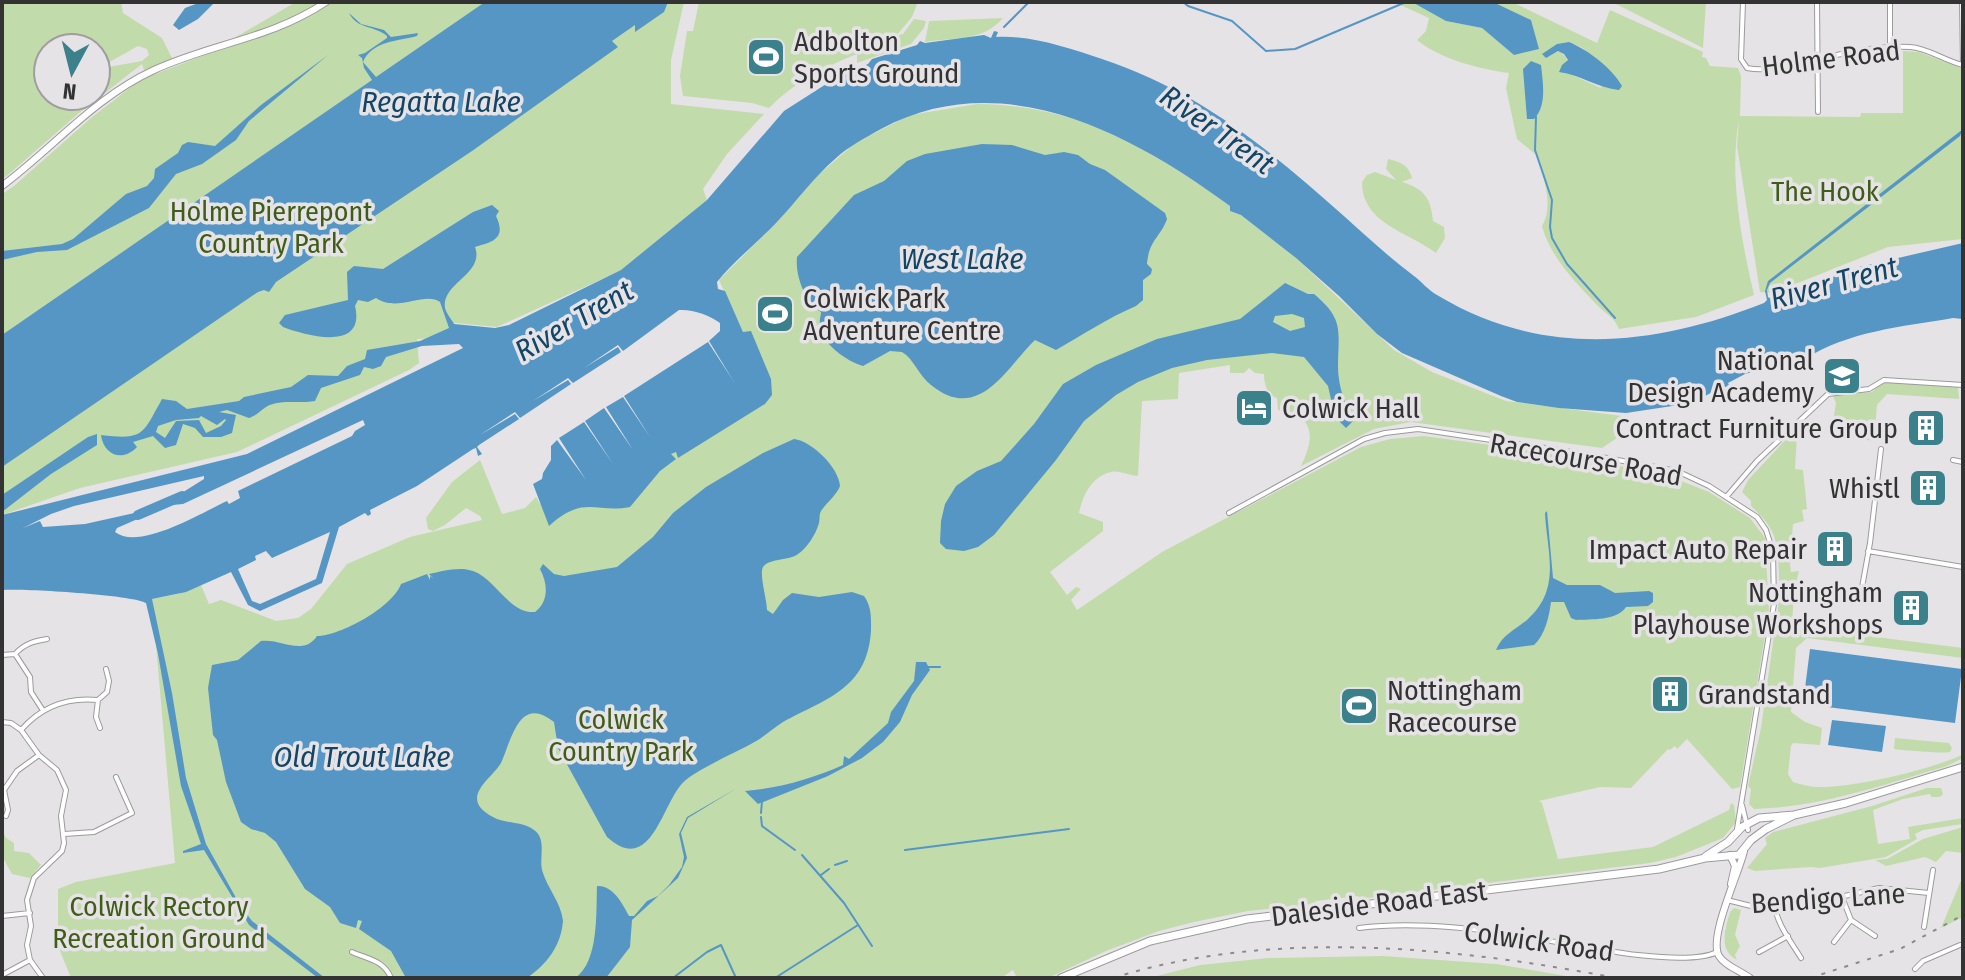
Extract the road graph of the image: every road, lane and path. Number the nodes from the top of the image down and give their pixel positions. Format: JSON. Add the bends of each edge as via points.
{"nodes":[{"id":1,"x":326,"y":2,"type":"edge"},
{"id":2,"x":1743,"y":2,"type":"edge"},
{"id":3,"x":1817,"y":2,"type":"edge"},
{"id":4,"x":1890,"y":2,"type":"edge"},
{"id":5,"x":1962,"y":2,"type":"edge"},
{"id":6,"x":1890,"y":48,"type":"junction"},
{"id":7,"x":1817,"y":59,"type":"junction"},
{"id":8,"x":1963,"y":65,"type":"edge"},
{"id":9,"x":1818,"y":112,"type":"dead end"},
{"id":10,"x":2,"y":186,"type":"edge"},
{"id":11,"x":1963,"y":385,"type":"edge"},
{"id":12,"x":1881,"y":449,"type":"dead end"},
{"id":13,"x":1953,"y":460,"type":"dead end"},
{"id":14,"x":1963,"y":462,"type":"edge"},
{"id":15,"x":1727,"y":496,"type":"junction"},
{"id":16,"x":1229,"y":513,"type":"dead end"},
{"id":17,"x":1868,"y":551,"type":"junction"},
{"id":18,"x":1963,"y":567,"type":"edge"},
{"id":19,"x":1852,"y":600,"type":"dead end"},
{"id":20,"x":44,"y":638,"type":"dead end"},
{"id":21,"x":15,"y":654,"type":"junction"},
{"id":22,"x":2,"y":655,"type":"edge"},
{"id":23,"x":108,"y":671,"type":"dead end"},
{"id":24,"x":98,"y":700,"type":"junction"},
{"id":25,"x":42,"y":709,"type":"junction"},
{"id":26,"x":2,"y":722,"type":"edge"},
{"id":27,"x":100,"y":728,"type":"dead end"},
{"id":28,"x":21,"y":730,"type":"junction"},
{"id":29,"x":39,"y":755,"type":"junction"},
{"id":30,"x":1963,"y":767,"type":"edge"},
{"id":31,"x":116,"y":777,"type":"dead end"},
{"id":32,"x":1742,"y":803,"type":"junction"},
{"id":33,"x":1745,"y":812,"type":"junction"},
{"id":34,"x":1794,"y":815,"type":"junction"},
{"id":35,"x":6,"y":816,"type":"dead end"},
{"id":36,"x":1759,"y":818,"type":"junction"},
{"id":37,"x":1743,"y":829,"type":"junction"},
{"id":38,"x":64,"y":834,"type":"junction"},
{"id":39,"x":1751,"y":840,"type":"junction"},
{"id":40,"x":1728,"y":842,"type":"junction"},
{"id":41,"x":1744,"y":851,"type":"junction"},
{"id":42,"x":1730,"y":855,"type":"junction"},
{"id":43,"x":1705,"y":858,"type":"junction"},
{"id":44,"x":1933,"y":870,"type":"dead end"},
{"id":45,"x":1931,"y":879,"type":"junction"},
{"id":46,"x":1938,"y":879,"type":"dead end"},
{"id":47,"x":1731,"y":888,"type":"junction"},
{"id":48,"x":1929,"y":893,"type":"junction"},
{"id":49,"x":1842,"y":897,"type":"junction"},
{"id":50,"x":1727,"y":900,"type":"junction"},
{"id":51,"x":1774,"y":902,"type":"junction"},
{"id":52,"x":30,"y":913,"type":"junction"},
{"id":53,"x":2,"y":916,"type":"edge"},
{"id":54,"x":1364,"y":918,"type":"dead end"},
{"id":55,"x":1851,"y":920,"type":"junction"},
{"id":56,"x":1918,"y":920,"type":"dead end"},
{"id":57,"x":1874,"y":927,"type":"dead end"},
{"id":58,"x":1870,"y":932,"type":"junction"},
{"id":59,"x":1789,"y":935,"type":"junction"},
{"id":60,"x":1875,"y":936,"type":"dead end"},
{"id":61,"x":1843,"y":942,"type":"dead end"},
{"id":62,"x":1960,"y":945,"type":"dead end"},
{"id":63,"x":1717,"y":952,"type":"junction"},
{"id":64,"x":1764,"y":952,"type":"dead end"},
{"id":65,"x":351,"y":954,"type":"dead end"},
{"id":66,"x":1801,"y":954,"type":"dead end"},
{"id":67,"x":30,"y":960,"type":"junction"},
{"id":68,"x":1915,"y":969,"type":"dead end"},
{"id":69,"x":2,"y":975,"type":"edge"},
{"id":70,"x":43,"y":978,"type":"edge"},
{"id":71,"x":391,"y":978,"type":"edge"},
{"id":72,"x":1061,"y":978,"type":"edge"},
{"id":73,"x":1750,"y":978,"type":"edge"}],
"edges":[{"from":1,"to":10,"type":"street","via":[[280,28],[135,79]]},
{"from":2,"to":7,"type":"street","name":"Holme Road","via":[[1744,66],[1769,69]]},
{"from":3,"to":7,"type":"street"},
{"from":4,"to":6,"type":"street"},
{"from":5,"to":8,"type":"street"},
{"from":6,"to":7,"type":"street","name":"Holme Road"},
{"from":6,"to":8,"type":"street","name":"Holme Road","via":[[1913,47]]},
{"from":7,"to":9,"type":"street"},
{"from":11,"to":15,"type":"street","via":[[1884,380],[1869,389],[1828,394]]},
{"from":12,"to":17,"type":"street"},
{"from":13,"to":14,"type":"street"},
{"from":15,"to":16,"type":"street","name":"Racecourse Road","via":[[1677,471],[1418,429],[1364,439]]},
{"from":15,"to":32,"type":"street","name":"Racecourse Road","via":[[1757,517],[1773,552],[1772,626]]},
{"from":17,"to":18,"type":"street"},
{"from":17,"to":19,"type":"street","via":[[1859,601]]},
{"from":20,"to":21,"type":"street"},
{"from":21,"to":22,"type":"street"},
{"from":21,"to":25,"type":"street"},
{"from":23,"to":24,"type":"street","via":[[107,692]]},
{"from":24,"to":25,"type":"street"},
{"from":24,"to":27,"type":"street"},
{"from":25,"to":28,"type":"street"},
{"from":26,"to":28,"type":"street"},
{"from":28,"to":29,"type":"street"},
{"from":29,"to":35,"type":"street","via":[[17,771],[4,790]]},
{"from":29,"to":38,"type":"street","via":[[63,779]]},
{"from":30,"to":34,"type":"main road"},
{"from":31,"to":38,"type":"street","via":[[132,813],[94,832]]},
{"from":32,"to":33,"type":"street","name":"Racecourse Road"},
{"from":32,"to":37,"type":"street","name":"Racecourse Road"},
{"from":33,"to":36,"type":"street"},
{"from":33,"to":37,"type":"street","name":"Racecourse Road"},
{"from":34,"to":36,"type":"main road"},
{"from":34,"to":39,"type":"main road"},
{"from":36,"to":37,"type":"main road"},
{"from":37,"to":39,"type":"main road"},
{"from":37,"to":40,"type":"main road","name":"Daleside Road East"},
{"from":38,"to":52,"type":"street","via":[[62,851],[29,888]]},
{"from":39,"to":41,"type":"main road"},
{"from":40,"to":42,"type":"main road"},
{"from":40,"to":43,"type":"main road","name":"Daleside Road East"},
{"from":41,"to":42,"type":"main road","name":"Daleside Road East"},
{"from":41,"to":47,"type":"street"},
{"from":42,"to":43,"type":"main road","name":"Daleside Road East"},
{"from":42,"to":47,"type":"street","via":[[1735,866]]},
{"from":43,"to":72,"type":"main road","name":"Daleside Road East","via":[[1659,869],[1219,924],[1150,941]]},
{"from":44,"to":45,"type":"street","name":"Bendigo Lane"},
{"from":45,"to":46,"type":"street","name":"Bendigo Lane"},
{"from":45,"to":48,"type":"street","name":"Bendigo Lane"},
{"from":47,"to":50,"type":"street"},
{"from":48,"to":49,"type":"street","name":"Bendigo Lane","via":[[1879,888]]},
{"from":48,"to":56,"type":"street","name":"Bendigo Lane","via":[[1924,924]]},
{"from":49,"to":51,"type":"street","name":"Bendigo Lane"},
{"from":49,"to":55,"type":"street"},
{"from":50,"to":51,"type":"street","name":"Bendigo Lane","via":[[1750,907]]},
{"from":50,"to":63,"type":"street"},
{"from":51,"to":59,"type":"street","via":[[1778,923]]},
{"from":52,"to":53,"type":"street"},
{"from":52,"to":67,"type":"street"},
{"from":54,"to":63,"type":"street","name":"Colwick Road","via":[[1362,927],[1480,931],[1642,955],[1700,959]]},
{"from":55,"to":58,"type":"street"},
{"from":55,"to":61,"type":"street","via":[[1836,940]]},
{"from":57,"to":58,"type":"street"},
{"from":58,"to":60,"type":"street"},
{"from":59,"to":64,"type":"street"},
{"from":59,"to":66,"type":"street"},
{"from":62,"to":68,"type":"street"},
{"from":63,"to":73,"type":"street"},
{"from":65,"to":71,"type":"street","via":[[380,963]]},
{"from":67,"to":69,"type":"street"},
{"from":67,"to":70,"type":"street"}]}
